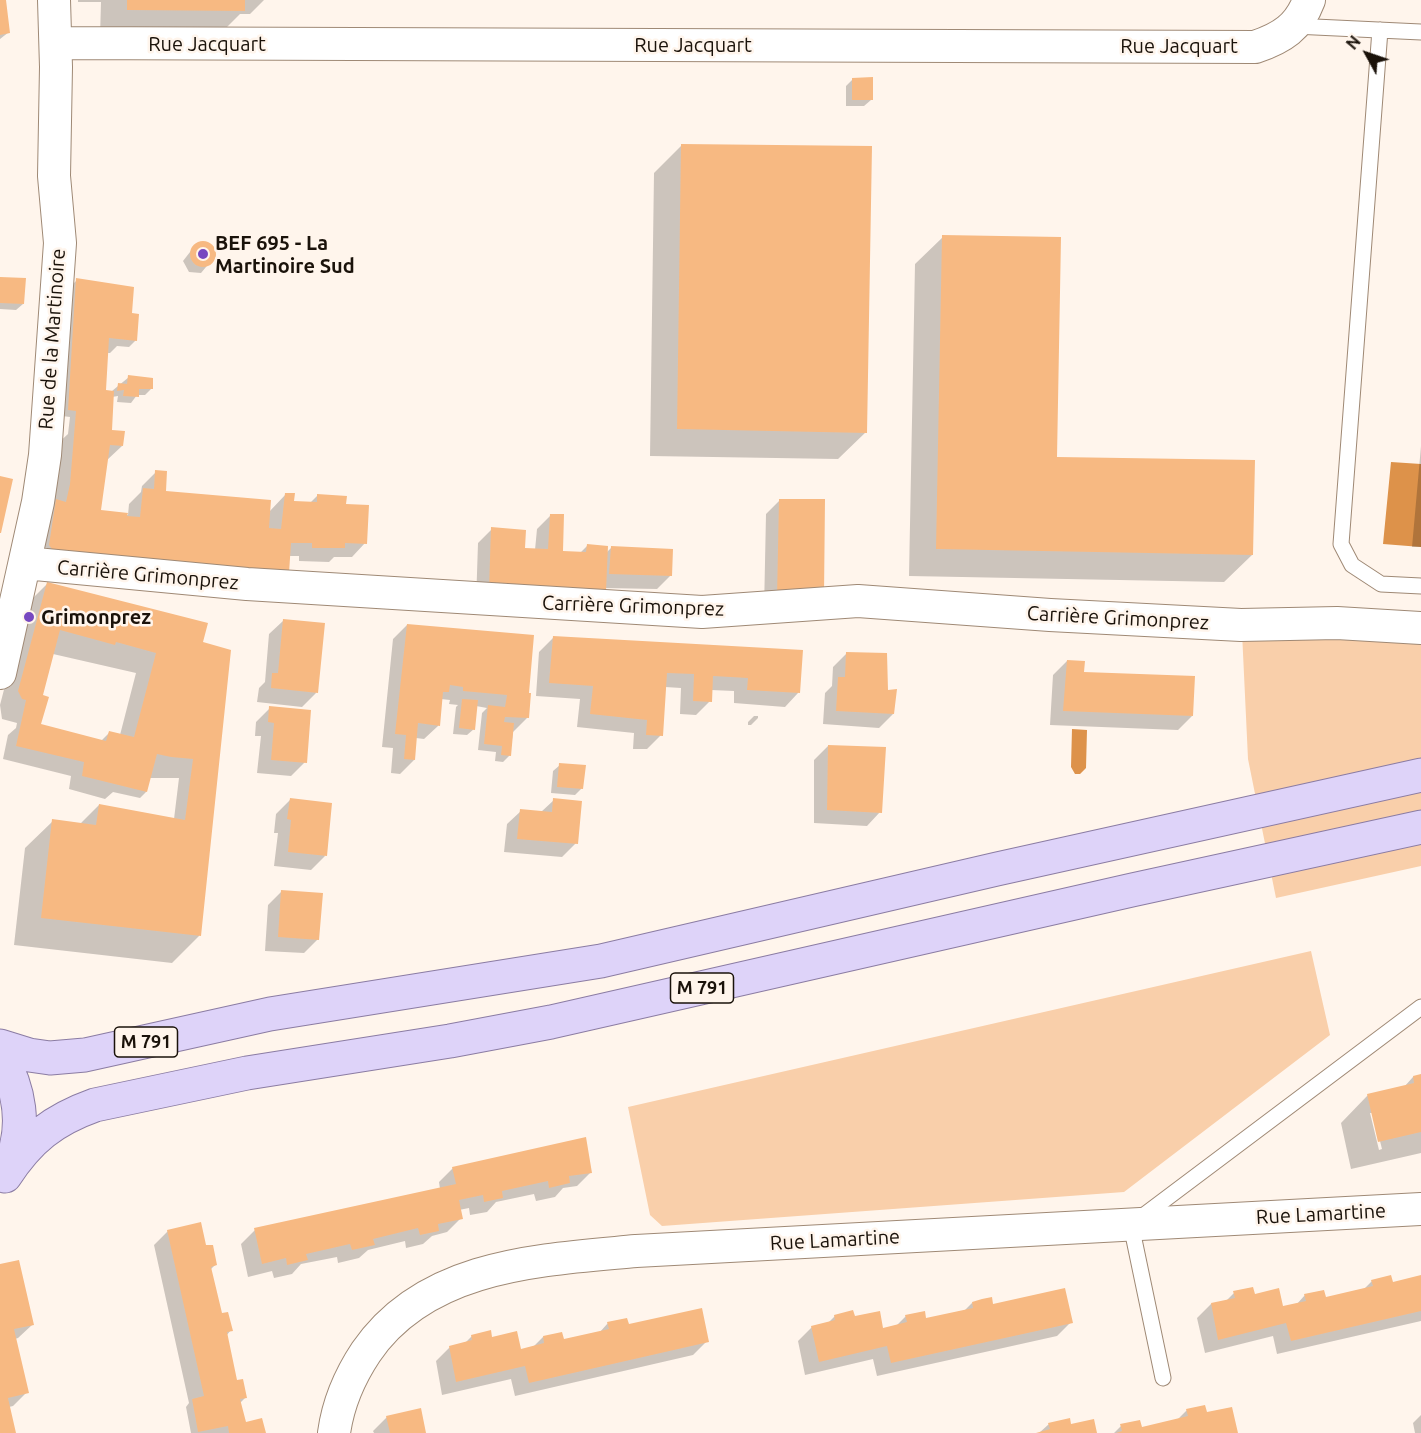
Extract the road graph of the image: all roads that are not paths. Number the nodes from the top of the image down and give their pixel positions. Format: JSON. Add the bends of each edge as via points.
{"nodes":[{"id":1,"x":54,"y":0,"type":"edge"},
{"id":2,"x":1302,"y":13,"type":"edge"},
{"id":3,"x":1380,"y":30,"type":"junction"},
{"id":4,"x":1421,"y":32,"type":"edge"},
{"id":5,"x":56,"y":43,"type":"junction"},
{"id":6,"x":25,"y":563,"type":"junction"},
{"id":7,"x":1421,"y":586,"type":"edge"},
{"id":8,"x":1421,"y":628,"type":"edge"},
{"id":9,"x":0,"y":673,"type":"edge"},
{"id":10,"x":1421,"y":775,"type":"edge"},
{"id":11,"x":1421,"y":827,"type":"edge"},
{"id":12,"x":1421,"y":1006,"type":"edge"},
{"id":13,"x":0,"y":1046,"type":"edge"},
{"id":14,"x":0,"y":1055,"type":"edge"},
{"id":15,"x":2,"y":1180,"type":"edge"},
{"id":16,"x":1421,"y":1209,"type":"edge"},
{"id":17,"x":1131,"y":1225,"type":"junction"},
{"id":18,"x":1163,"y":1378,"type":"dead end"},
{"id":19,"x":334,"y":1433,"type":"edge"}],
"edges":[{"from":1,"to":5,"type":"street","name":"Rue de la Martinoire"},
{"from":2,"to":3,"type":"lane"},
{"from":2,"to":5,"type":"street","name":"Rue Jacquart","via":[[1276,40],[1255,46]]},
{"from":3,"to":4,"type":"lane"},
{"from":3,"to":7,"type":"lane","via":[[1341,544],[1352,565],[1381,584]]},
{"from":5,"to":6,"type":"street","name":"Rue de la Martinoire","via":[[54,176],[60,243],[45,455]]},
{"from":6,"to":8,"type":"street","name":"Carrière Grimonprez","via":[[247,584],[702,612],[858,601],[1240,625],[1337,623]]},
{"from":6,"to":9,"type":"street","name":"Rue de la Martinoire"},
{"from":10,"to":13,"type":"main road","number":"M 791","via":[[601,961],[270,1014],[85,1055],[50,1058]]},
{"from":11,"to":15,"type":"main road","number":"M 791","via":[[551,1022],[247,1072],[95,1105],[72,1113],[33,1139]]},
{"from":12,"to":17,"type":"lane"},
{"from":14,"to":15,"type":"main road","via":[[14,1082],[20,1114],[17,1146]]},
{"from":16,"to":17,"type":"street","name":"Rue Lamartine"},
{"from":17,"to":18,"type":"lane"},
{"from":17,"to":19,"type":"street","name":"Rue Lamartine","via":[[636,1251],[568,1257],[475,1275],[424,1298],[382,1332],[352,1375]]}]}
